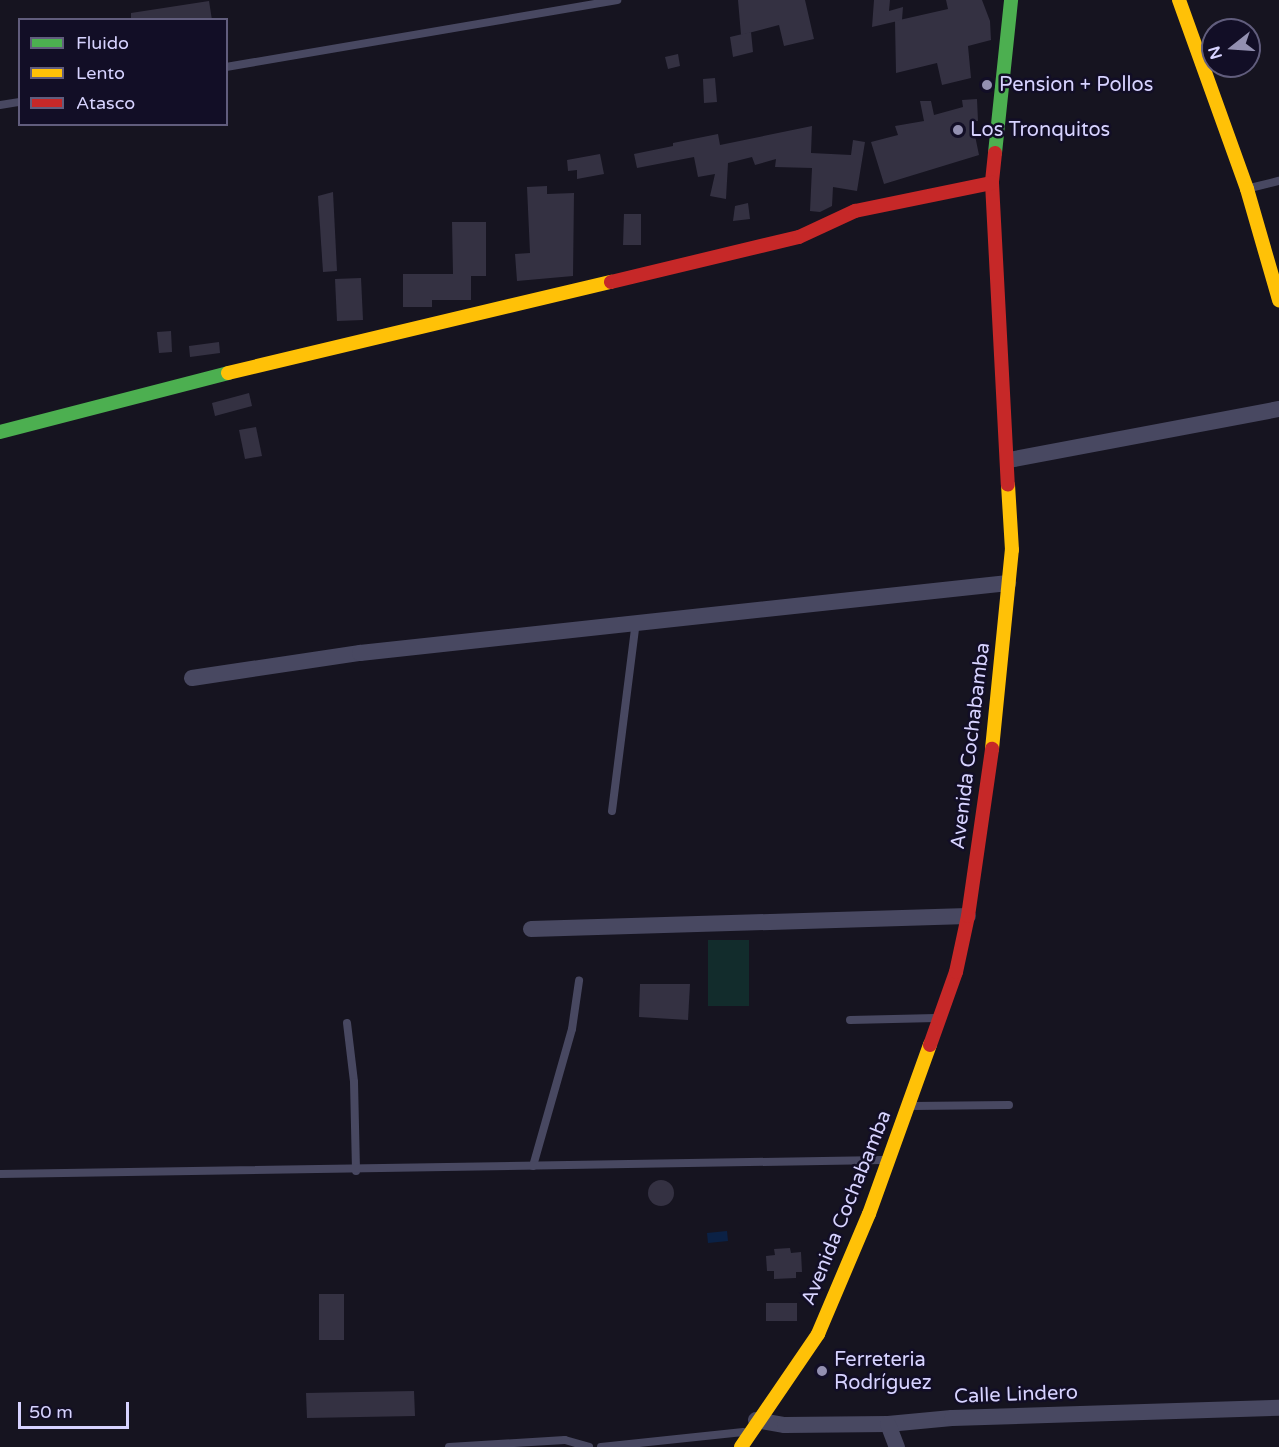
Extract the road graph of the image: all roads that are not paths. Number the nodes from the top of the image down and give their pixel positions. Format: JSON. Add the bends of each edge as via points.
{"nodes":[{"id":1,"x":617,"y":0,"type":"edge"},
{"id":2,"x":1011,"y":0,"type":"edge"},
{"id":3,"x":1179,"y":0,"type":"edge"},
{"id":4,"x":228,"y":67,"type":"edge"},
{"id":5,"x":18,"y":102,"type":"edge"},
{"id":6,"x":0,"y":105,"type":"edge"},
{"id":7,"x":1279,"y":181,"type":"edge"},
{"id":8,"x":992,"y":183,"type":"junction"},
{"id":9,"x":1247,"y":189,"type":"junction"},
{"id":10,"x":1279,"y":300,"type":"edge"},
{"id":11,"x":1279,"y":409,"type":"edge"},
{"id":12,"x":0,"y":432,"type":"edge"},
{"id":13,"x":1009,"y":460,"type":"junction"},
{"id":14,"x":1008,"y":583,"type":"junction"},
{"id":15,"x":636,"y":622,"type":"junction"},
{"id":16,"x":192,"y":678,"type":"dead end"},
{"id":17,"x":612,"y":811,"type":"dead end"},
{"id":18,"x":968,"y":915,"type":"junction"},
{"id":19,"x":531,"y":929,"type":"dead end"},
{"id":20,"x":579,"y":981,"type":"dead end"},
{"id":21,"x":940,"y":1018,"type":"junction"},
{"id":22,"x":850,"y":1020,"type":"dead end"},
{"id":23,"x":347,"y":1023,"type":"dead end"},
{"id":24,"x":1009,"y":1105,"type":"dead end"},
{"id":25,"x":908,"y":1106,"type":"junction"},
{"id":26,"x":886,"y":1160,"type":"junction"},
{"id":27,"x":533,"y":1166,"type":"junction"},
{"id":28,"x":356,"y":1171,"type":"junction"},
{"id":29,"x":0,"y":1174,"type":"edge"},
{"id":30,"x":1279,"y":1408,"type":"edge"},
{"id":31,"x":888,"y":1424,"type":"junction"},
{"id":32,"x":753,"y":1426,"type":"junction"},
{"id":33,"x":449,"y":1447,"type":"edge"},
{"id":34,"x":589,"y":1447,"type":"edge"},
{"id":35,"x":601,"y":1447,"type":"edge"},
{"id":36,"x":741,"y":1447,"type":"edge"},
{"id":37,"x":897,"y":1447,"type":"edge"}],
"edges":[{"from":1,"to":4,"type":"lane"},
{"from":2,"to":8,"type":"main road","name":"Avenida Cochabamba"},
{"from":3,"to":9,"type":"main road"},
{"from":5,"to":6,"type":"lane"},
{"from":7,"to":9,"type":"lane"},
{"from":8,"to":12,"type":"main road","via":[[855,211],[799,237],[269,363]]},
{"from":8,"to":13,"type":"main road","name":"Avenida Cochabamba"},
{"from":9,"to":10,"type":"main road"},
{"from":11,"to":13,"type":"street"},
{"from":13,"to":14,"type":"main road","name":"Avenida Cochabamba","via":[[1012,550]]},
{"from":14,"to":15,"type":"street","via":[[800,608]]},
{"from":14,"to":18,"type":"main road","name":"Avenida Cochabamba","via":[[988,791]]},
{"from":15,"to":16,"type":"street","via":[[360,653]]},
{"from":15,"to":17,"type":"lane"},
{"from":18,"to":19,"type":"street"},
{"from":18,"to":21,"type":"main road","name":"Avenida Cochabamba","via":[[956,972]]},
{"from":20,"to":27,"type":"lane","via":[[573,1029]]},
{"from":21,"to":22,"type":"lane"},
{"from":21,"to":25,"type":"main road","name":"Avenida Cochabamba"},
{"from":23,"to":28,"type":"lane","via":[[354,1082]]},
{"from":24,"to":25,"type":"lane"},
{"from":25,"to":26,"type":"main road","name":"Avenida Cochabamba"},
{"from":26,"to":27,"type":"lane"},
{"from":26,"to":32,"type":"main road","name":"Avenida Cochabamba","via":[[869,1214],[818,1334]]},
{"from":27,"to":28,"type":"lane"},
{"from":28,"to":29,"type":"lane"},
{"from":30,"to":31,"type":"street","name":"Calle Lindero","via":[[952,1418]]},
{"from":31,"to":32,"type":"street","name":"Calle Lindero"},
{"from":31,"to":37,"type":"street"},
{"from":32,"to":35,"type":"lane"},
{"from":32,"to":36,"type":"main road","name":"Avenida Cochabamba"},
{"from":33,"to":34,"type":"lane","via":[[565,1440]]}]}
